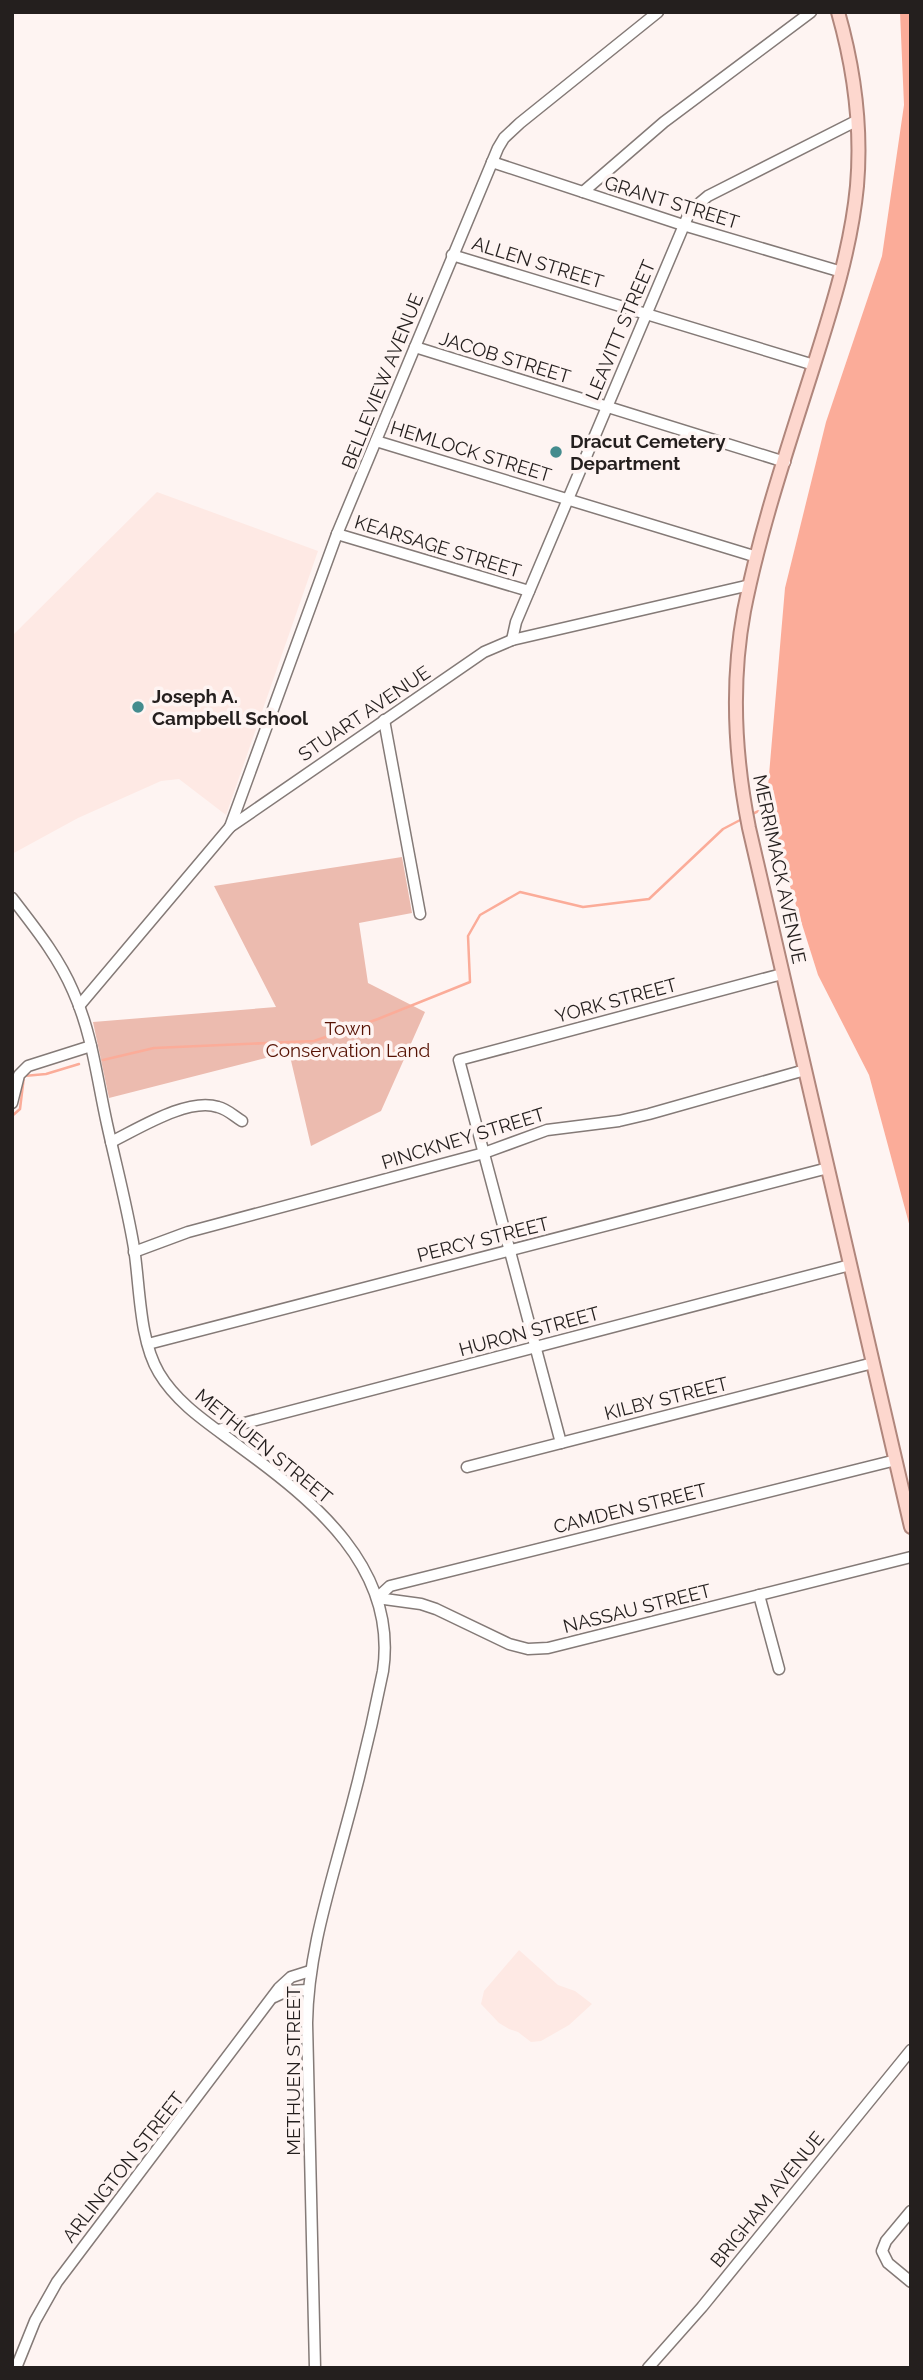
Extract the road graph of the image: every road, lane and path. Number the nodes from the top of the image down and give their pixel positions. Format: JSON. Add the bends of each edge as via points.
{"nodes":[{"id":1,"x":658,"y":12,"type":"edge"},
{"id":2,"x":811,"y":12,"type":"edge"},
{"id":3,"x":838,"y":12,"type":"edge"},
{"id":4,"x":858,"y":120,"type":"junction"},
{"id":5,"x":492,"y":163,"type":"junction"},
{"id":6,"x":583,"y":192,"type":"junction"},
{"id":7,"x":683,"y":225,"type":"junction"},
{"id":8,"x":452,"y":255,"type":"junction"},
{"id":9,"x":842,"y":272,"type":"junction"},
{"id":10,"x":646,"y":314,"type":"junction"},
{"id":11,"x":415,"y":347,"type":"junction"},
{"id":12,"x":814,"y":365,"type":"junction"},
{"id":13,"x":607,"y":407,"type":"junction"},
{"id":14,"x":376,"y":441,"type":"junction"},
{"id":15,"x":785,"y":462,"type":"junction"},
{"id":16,"x":568,"y":499,"type":"junction"},
{"id":17,"x":337,"y":534,"type":"junction"},
{"id":18,"x":757,"y":557,"type":"junction"},
{"id":19,"x":750,"y":585,"type":"junction"},
{"id":20,"x":529,"y":591,"type":"junction"},
{"id":21,"x":512,"y":640,"type":"junction"},
{"id":22,"x":384,"y":720,"type":"junction"},
{"id":23,"x":230,"y":827,"type":"junction"},
{"id":24,"x":12,"y":898,"type":"edge"},
{"id":25,"x":420,"y":914,"type":"dead end"},
{"id":26,"x":782,"y":974,"type":"junction"},
{"id":27,"x":79,"y":1006,"type":"junction"},
{"id":28,"x":91,"y":1046,"type":"junction"},
{"id":29,"x":805,"y":1070,"type":"junction"},
{"id":30,"x":12,"y":1103,"type":"edge"},
{"id":31,"x":242,"y":1121,"type":"dead end"},
{"id":32,"x":111,"y":1142,"type":"junction"},
{"id":33,"x":484,"y":1153,"type":"junction"},
{"id":34,"x":828,"y":1168,"type":"junction"},
{"id":35,"x":510,"y":1251,"type":"junction"},
{"id":36,"x":134,"y":1252,"type":"junction"},
{"id":37,"x":850,"y":1265,"type":"junction"},
{"id":38,"x":148,"y":1344,"type":"junction"},
{"id":39,"x":535,"y":1347,"type":"junction"},
{"id":40,"x":873,"y":1363,"type":"junction"},
{"id":41,"x":218,"y":1430,"type":"junction"},
{"id":42,"x":561,"y":1443,"type":"junction"},
{"id":43,"x":896,"y":1460,"type":"junction"},
{"id":44,"x":467,"y":1467,"type":"dead end"},
{"id":45,"x":911,"y":1527,"type":"edge"},
{"id":46,"x":911,"y":1557,"type":"edge"},
{"id":47,"x":760,"y":1595,"type":"junction"},
{"id":48,"x":377,"y":1598,"type":"junction"},
{"id":49,"x":779,"y":1669,"type":"dead end"},
{"id":50,"x":310,"y":1971,"type":"junction"},
{"id":51,"x":308,"y":1990,"type":"junction"},
{"id":52,"x":274,"y":1998,"type":"junction"},
{"id":53,"x":911,"y":2050,"type":"edge"},
{"id":54,"x":911,"y":2211,"type":"edge"},
{"id":55,"x":911,"y":2282,"type":"edge"},
{"id":56,"x":16,"y":2368,"type":"edge"},
{"id":57,"x":315,"y":2368,"type":"edge"},
{"id":58,"x":648,"y":2368,"type":"edge"}],
"edges":[{"from":1,"to":5,"type":"street","name":"BELLEVIEW AVENUE","via":[[512,130]]},
{"from":2,"to":6,"type":"street","via":[[664,122]]},
{"from":3,"to":4,"type":"main road","name":"MERRIMACK AVENUE"},
{"from":4,"to":7,"type":"street","name":"LEAVITT STREET","via":[[708,196],[690,211]]},
{"from":4,"to":9,"type":"main road","name":"MERRIMACK AVENUE","via":[[857,185]]},
{"from":5,"to":6,"type":"street","name":"GRANT STREET"},
{"from":5,"to":8,"type":"street","name":"BELLEVIEW AVENUE"},
{"from":6,"to":7,"type":"street","name":"GRANT STREET"},
{"from":7,"to":9,"type":"street","name":"GRANT STREET"},
{"from":7,"to":10,"type":"street","name":"LEAVITT STREET"},
{"from":8,"to":10,"type":"street","name":"ALLEN STREET"},
{"from":8,"to":11,"type":"street","name":"BELLEVIEW AVENUE"},
{"from":9,"to":12,"type":"main road","name":"MERRIMACK AVENUE"},
{"from":10,"to":12,"type":"street","name":"ALLEN STREET"},
{"from":10,"to":13,"type":"street","name":"LEAVITT STREET"},
{"from":11,"to":13,"type":"street","name":"JACOB STREET"},
{"from":11,"to":14,"type":"street","name":"BELLEVIEW AVENUE"},
{"from":12,"to":15,"type":"main road","name":"MERRIMACK AVENUE"},
{"from":13,"to":15,"type":"street","name":"JACOB STREET"},
{"from":13,"to":16,"type":"street","name":"LEAVITT STREET"},
{"from":14,"to":16,"type":"street","name":"HEMLOCK STREET"},
{"from":14,"to":17,"type":"street","name":"BELLEVIEW AVENUE"},
{"from":15,"to":18,"type":"main road","name":"MERRIMACK AVENUE"},
{"from":16,"to":18,"type":"street","name":"HEMLOCK STREET"},
{"from":16,"to":20,"type":"street","name":"LEAVITT STREET"},
{"from":17,"to":20,"type":"street","name":"KEARSAGE STREET"},
{"from":17,"to":23,"type":"street","name":"BELLEVIEW AVENUE"},
{"from":18,"to":19,"type":"main road","name":"MERRIMACK AVENUE"},
{"from":19,"to":21,"type":"street","name":"STUART AVENUE"},
{"from":19,"to":26,"type":"main road","name":"MERRIMACK AVENUE","via":[[739,649],[737,704],[744,806]]},
{"from":20,"to":21,"type":"street","name":"LEAVITT STREET"},
{"from":21,"to":22,"type":"street","name":"STUART AVENUE","via":[[484,652]]},
{"from":22,"to":23,"type":"street","name":"STUART AVENUE"},
{"from":22,"to":25,"type":"street"},
{"from":23,"to":27,"type":"street","name":"STUART AVENUE"},
{"from":24,"to":27,"type":"street","name":"METHUEN STREET","via":[[54,955]]},
{"from":26,"to":29,"type":"main road","name":"MERRIMACK AVENUE"},
{"from":26,"to":33,"type":"street","name":"YORK STREET","via":[[459,1060]]},
{"from":27,"to":28,"type":"street","name":"METHUEN STREET"},
{"from":28,"to":30,"type":"street","via":[[28,1066],[19,1075]]},
{"from":28,"to":32,"type":"street","name":"METHUEN STREET"},
{"from":29,"to":33,"type":"street","name":"PINCKNEY STREET","via":[[619,1121],[547,1130]]},
{"from":29,"to":34,"type":"main road","name":"MERRIMACK AVENUE"},
{"from":31,"to":32,"type":"street","via":[[216,1105],[186,1109],[161,1116]]},
{"from":32,"to":36,"type":"street","name":"METHUEN STREET"},
{"from":33,"to":35,"type":"street"},
{"from":33,"to":36,"type":"street","name":"PINCKNEY STREET","via":[[199,1229]]},
{"from":34,"to":35,"type":"street","name":"PERCY STREET"},
{"from":34,"to":37,"type":"main road","name":"MERRIMACK AVENUE"},
{"from":35,"to":38,"type":"street","name":"PERCY STREET"},
{"from":35,"to":39,"type":"street"},
{"from":36,"to":38,"type":"street","name":"METHUEN STREET"},
{"from":37,"to":39,"type":"street","name":"HURON STREET"},
{"from":37,"to":40,"type":"main road","name":"MERRIMACK AVENUE"},
{"from":38,"to":41,"type":"street","name":"METHUEN STREET","via":[[157,1370],[174,1393]]},
{"from":39,"to":41,"type":"street","name":"HURON STREET"},
{"from":39,"to":42,"type":"street"},
{"from":40,"to":42,"type":"street","name":"KILBY STREET"},
{"from":40,"to":43,"type":"main road","name":"MERRIMACK AVENUE"},
{"from":41,"to":48,"type":"street","name":"METHUEN STREET","via":[[330,1522],[356,1556]]},
{"from":42,"to":44,"type":"street","name":"KILBY STREET"},
{"from":43,"to":45,"type":"main road","name":"MERRIMACK AVENUE"},
{"from":43,"to":48,"type":"street","name":"CAMDEN STREET","via":[[390,1586]]},
{"from":46,"to":47,"type":"street","name":"NASSAU STREET"},
{"from":47,"to":48,"type":"street","name":"NASSAU STREET","via":[[538,1649],[519,1648],[421,1604]]},
{"from":47,"to":49,"type":"street"},
{"from":48,"to":50,"type":"street","name":"METHUEN STREET","via":[[383,1671]]},
{"from":50,"to":51,"type":"street","name":"METHUEN STREET"},
{"from":50,"to":52,"type":"street","name":"ARLINGTON STREET","via":[[291,1977]]},
{"from":51,"to":52,"type":"street"},
{"from":51,"to":57,"type":"street","name":"METHUEN STREET"},
{"from":52,"to":56,"type":"street","name":"ARLINGTON STREET","via":[[57,2282]]},
{"from":53,"to":58,"type":"street","name":"BRIGHAM AVENUE"},
{"from":54,"to":55,"type":"street","via":[[882,2251],[888,2263]]}]}
